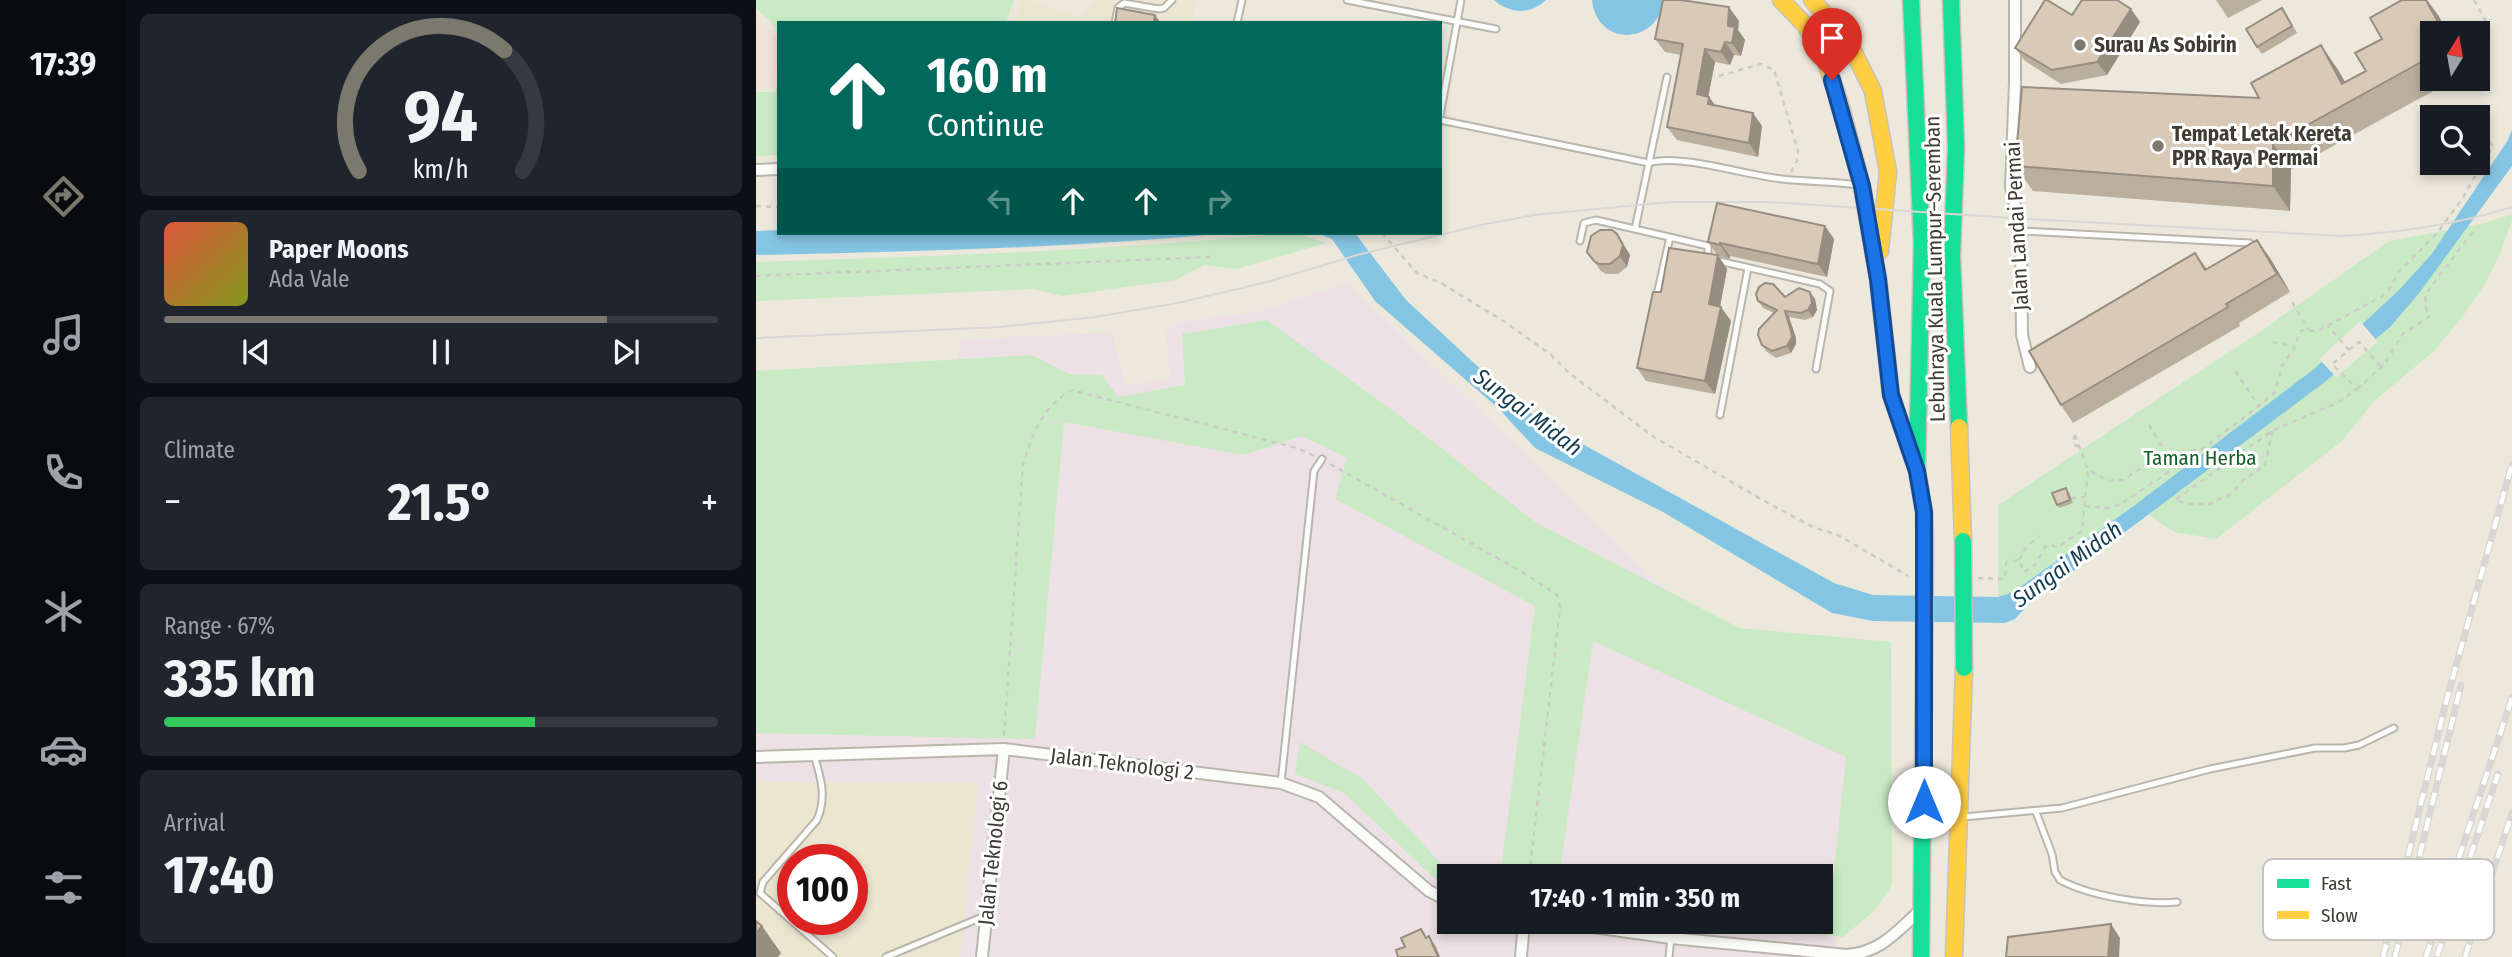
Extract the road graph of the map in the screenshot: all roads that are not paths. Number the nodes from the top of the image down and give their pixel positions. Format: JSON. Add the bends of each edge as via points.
{"nodes":[{"id":1,"x":1172,"y":0,"type":"edge"},
{"id":2,"x":1242,"y":0,"type":"edge"},
{"id":3,"x":1347,"y":0,"type":"edge"},
{"id":4,"x":1461,"y":0,"type":"edge"},
{"id":5,"x":1781,"y":0,"type":"edge"},
{"id":6,"x":1812,"y":0,"type":"edge"},
{"id":7,"x":1911,"y":0,"type":"edge"},
{"id":8,"x":1951,"y":0,"type":"edge"},
{"id":9,"x":1959,"y":0,"type":"edge"},
{"id":10,"x":2015,"y":0,"type":"edge"},
{"id":11,"x":1457,"y":20,"type":"junction"},
{"id":12,"x":1115,"y":21,"type":"edge"},
{"id":13,"x":1237,"y":21,"type":"edge"},
{"id":14,"x":1496,"y":29,"type":"dead end"},
{"id":15,"x":1951,"y":51,"type":"junction"},
{"id":16,"x":1667,"y":77,"type":"dead end"},
{"id":17,"x":1442,"y":106,"type":"edge"},
{"id":18,"x":1442,"y":118,"type":"edge"},
{"id":19,"x":1649,"y":163,"type":"junction"},
{"id":20,"x":777,"y":169,"type":"edge"},
{"id":21,"x":756,"y":170,"type":"edge"},
{"id":22,"x":1862,"y":186,"type":"junction"},
{"id":23,"x":1634,"y":229,"type":"junction"},
{"id":24,"x":2021,"y":231,"type":"junction"},
{"id":25,"x":1670,"y":237,"type":"junction"},
{"id":26,"x":1580,"y":241,"type":"dead end"},
{"id":27,"x":2250,"y":243,"type":"edge"},
{"id":28,"x":1667,"y":250,"type":"junction"},
{"id":29,"x":1681,"y":253,"type":"edge"},
{"id":30,"x":1695,"y":256,"type":"edge"},
{"id":31,"x":1708,"y":259,"type":"junction"},
{"id":32,"x":1748,"y":268,"type":"junction"},
{"id":33,"x":1878,"y":279,"type":"junction"},
{"id":34,"x":1653,"y":311,"type":"edge"},
{"id":35,"x":2031,"y":367,"type":"edge"},
{"id":36,"x":1816,"y":369,"type":"dead end"},
{"id":37,"x":1720,"y":415,"type":"dead end"},
{"id":38,"x":1322,"y":459,"type":"road end"},
{"id":39,"x":1917,"y":471,"type":"junction"},
{"id":40,"x":2394,"y":727,"type":"dead end"},
{"id":41,"x":1004,"y":749,"type":"junction"},
{"id":42,"x":814,"y":755,"type":"junction"},
{"id":43,"x":756,"y":757,"type":"edge"},
{"id":44,"x":1281,"y":783,"type":"junction"},
{"id":45,"x":2036,"y":812,"type":"junction"},
{"id":46,"x":1960,"y":817,"type":"junction"},
{"id":47,"x":1437,"y":895,"type":"edge"},
{"id":48,"x":2177,"y":902,"type":"dead end"},
{"id":49,"x":1923,"y":908,"type":"junction"},
{"id":50,"x":986,"y":915,"type":"junction"},
{"id":51,"x":1523,"y":934,"type":"edge"},
{"id":52,"x":1642,"y":934,"type":"edge"},
{"id":53,"x":1671,"y":938,"type":"junction"},
{"id":54,"x":833,"y":957,"type":"edge"},
{"id":55,"x":886,"y":957,"type":"edge"},
{"id":56,"x":982,"y":957,"type":"edge"},
{"id":57,"x":1521,"y":957,"type":"edge"},
{"id":58,"x":1669,"y":957,"type":"edge"},
{"id":59,"x":1921,"y":957,"type":"edge"},
{"id":60,"x":1954,"y":957,"type":"edge"}],
"edges":[{"from":1,"to":12,"type":"lane","via":[[1159,9],[1124,3]]},
{"from":2,"to":13,"type":"lane"},
{"from":3,"to":11,"type":"lane"},
{"from":4,"to":11,"type":"lane"},
{"from":5,"to":22,"type":"highway","via":[[1806,26],[1824,57]]},
{"from":6,"to":33,"type":"highway","via":[[1847,38],[1873,92],[1888,172]]},
{"from":7,"to":39,"type":"highway","name":"Lebuhraya Kuala Lumpur–Seremban","via":[[1922,244]]},
{"from":8,"to":15,"type":"highway","name":"Lebuhraya Kuala Lumpur–Seremban"},
{"from":9,"to":15,"type":"highway"},
{"from":10,"to":24,"type":"street","name":"Jalan Landai Permai","via":[[2011,188]]},
{"from":11,"to":14,"type":"lane"},
{"from":11,"to":17,"type":"lane"},
{"from":15,"to":46,"type":"highway","name":"Lebuhraya Kuala Lumpur–Seremban","bridge":true,"via":[[1956,147],[1951,256],[1963,541]]},
{"from":16,"to":19,"type":"lane"},
{"from":18,"to":19,"type":"lane"},
{"from":19,"to":22,"type":"lane","via":[[1669,159],[1782,179]]},
{"from":19,"to":23,"type":"lane"},
{"from":20,"to":21,"type":"street"},
{"from":22,"to":33,"type":"highway"},
{"from":23,"to":25,"type":"lane"},
{"from":23,"to":26,"type":"lane","via":[[1596,220],[1584,223]]},
{"from":24,"to":27,"type":"lane"},
{"from":24,"to":35,"type":"street","name":"Jalan Landai Permai","via":[[2022,335]]},
{"from":25,"to":28,"type":"lane"},
{"from":25,"to":31,"type":"lane","via":[[1708,246]]},
{"from":28,"to":29,"type":"lane"},
{"from":28,"to":34,"type":"lane"},
{"from":30,"to":31,"type":"lane"},
{"from":31,"to":32,"type":"lane"},
{"from":32,"to":36,"type":"lane","via":[[1820,284],[1830,291]]},
{"from":32,"to":37,"type":"lane"},
{"from":33,"to":39,"type":"highway","via":[[1891,395]]},
{"from":38,"to":44,"type":"lane","via":[[1314,471]]},
{"from":39,"to":49,"type":"highway","name":"Lebuhraya Kuala Lumpur–Seremban","bridge":true,"via":[[1925,541]]},
{"from":40,"to":45,"type":"lane","via":[[2359,745],[2315,748],[2210,769]]},
{"from":41,"to":42,"type":"street","name":"Jalan Teknologi 2"},
{"from":41,"to":44,"type":"street","name":"Jalan Teknologi 2"},
{"from":41,"to":50,"type":"street","name":"Jalan Teknologi 6"},
{"from":42,"to":43,"type":"street","name":"Jalan Teknologi 2"},
{"from":42,"to":54,"type":"lane","via":[[824,799],[817,820],[760,888]]},
{"from":44,"to":47,"type":"street","name":"Jalan Teknologi 2","via":[[1319,797]]},
{"from":45,"to":46,"type":"lane"},
{"from":45,"to":48,"type":"lane","via":[[2060,880],[2121,899]]},
{"from":46,"to":60,"type":"highway","name":"Lebuhraya Kuala Lumpur–Seremban"},
{"from":49,"to":53,"type":"street","via":[[1865,954]]},
{"from":49,"to":59,"type":"highway","name":"Lebuhraya Kuala Lumpur–Seremban"},
{"from":50,"to":55,"type":"lane"},
{"from":50,"to":56,"type":"street","name":"Jalan Teknologi 6"},
{"from":51,"to":57,"type":"street"},
{"from":52,"to":53,"type":"street"},
{"from":53,"to":58,"type":"lane"}]}
